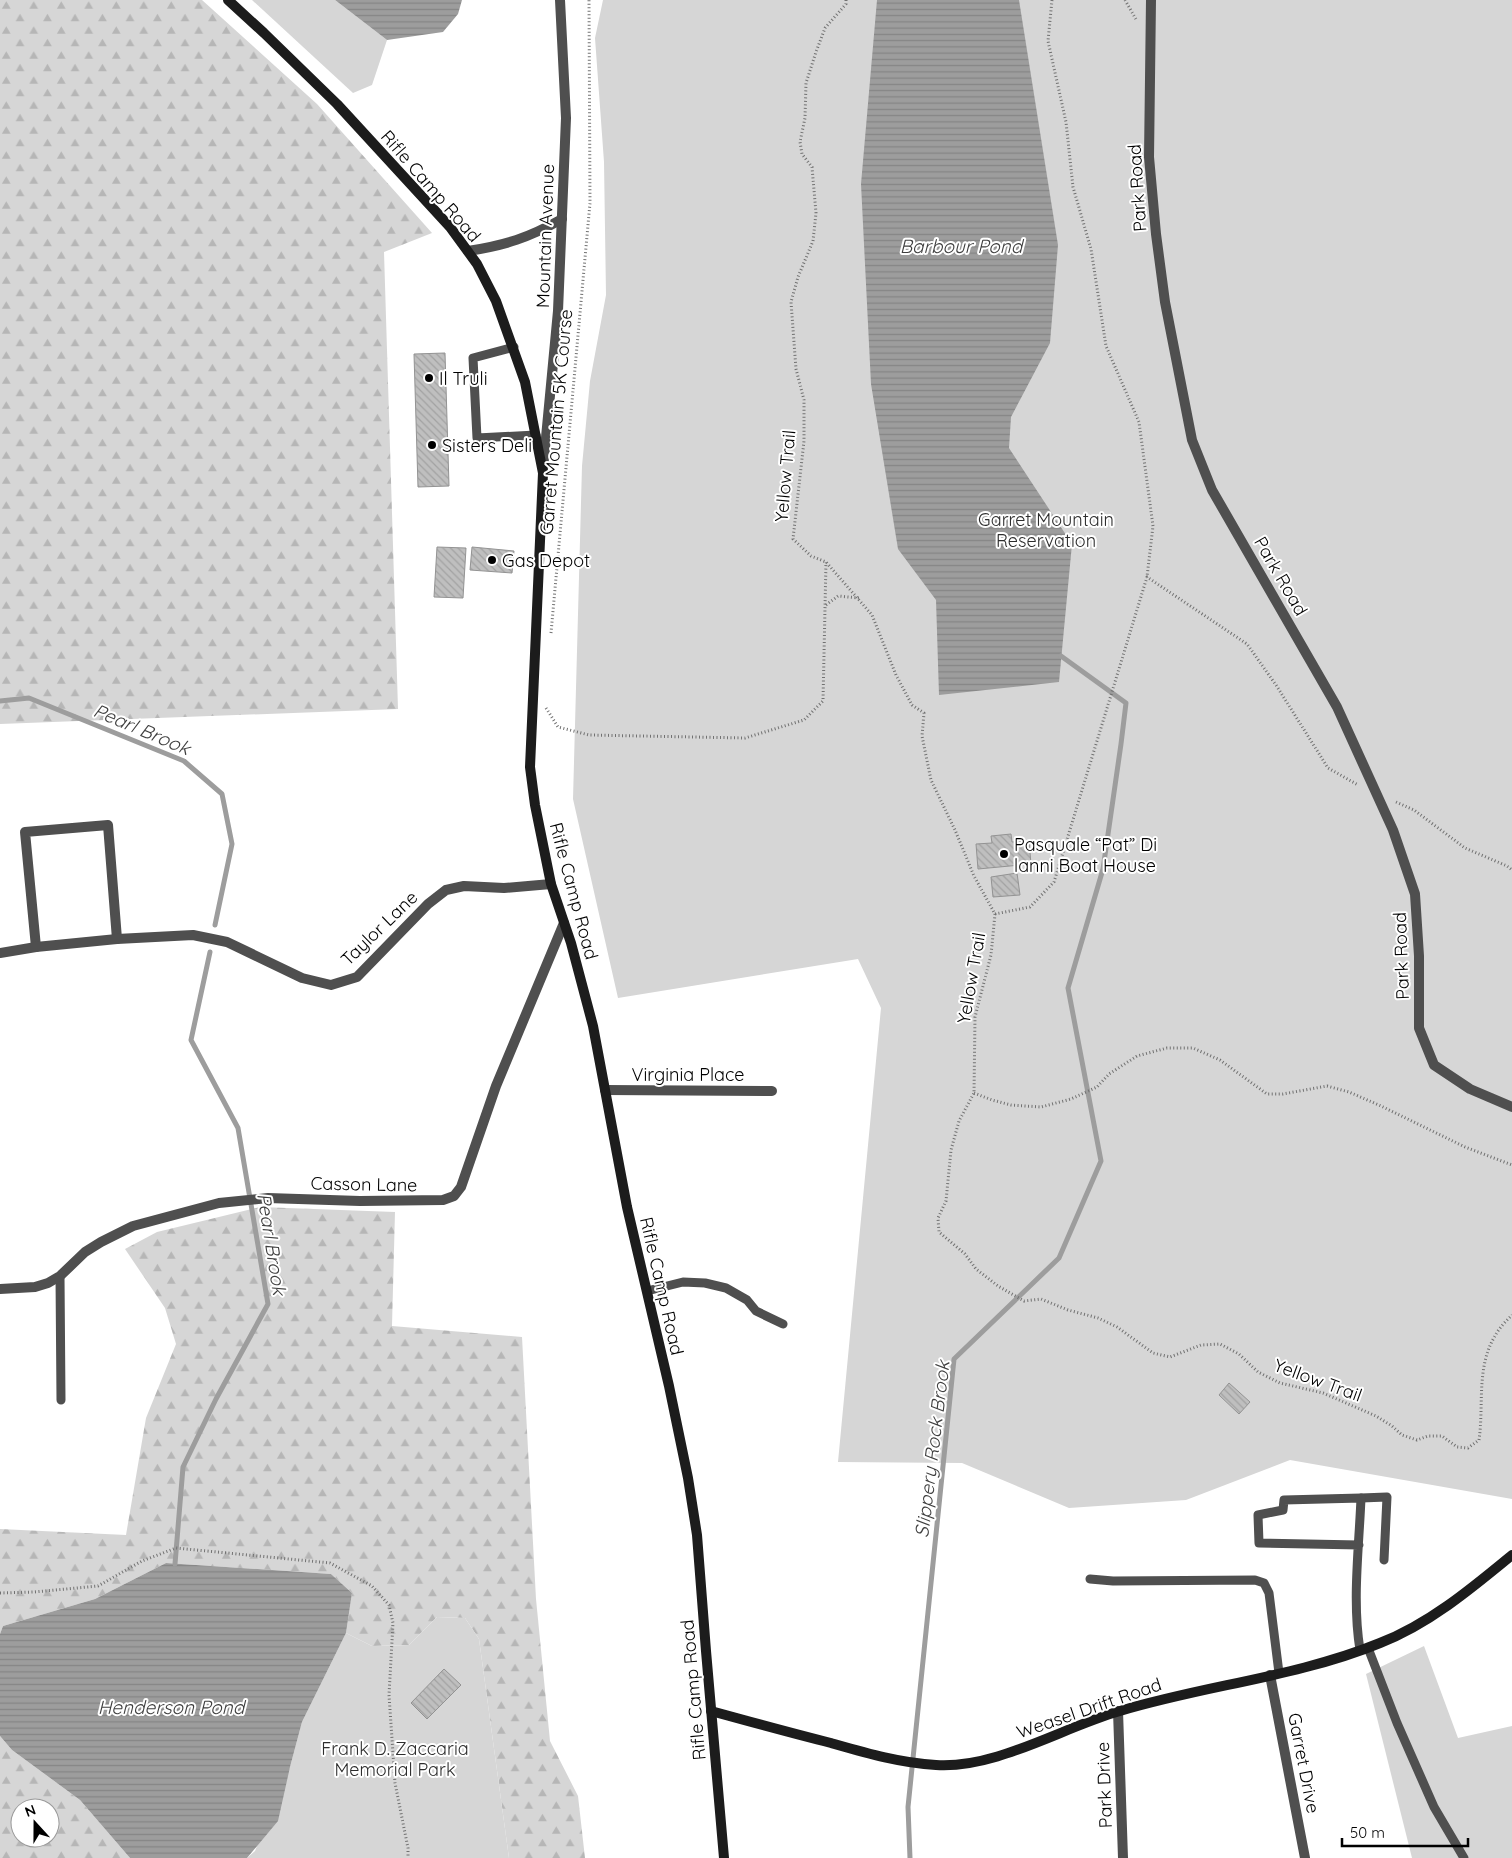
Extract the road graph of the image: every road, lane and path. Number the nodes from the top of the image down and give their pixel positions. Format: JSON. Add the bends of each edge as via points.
{"nodes":[{"id":1,"x":228,"y":0,"type":"edge"},
{"id":2,"x":560,"y":0,"type":"edge"},
{"id":3,"x":589,"y":0,"type":"edge"},
{"id":4,"x":846,"y":0,"type":"edge"},
{"id":5,"x":1052,"y":0,"type":"edge"},
{"id":6,"x":1151,"y":0,"type":"edge"},
{"id":7,"x":562,"y":219,"type":"junction"},
{"id":8,"x":468,"y":251,"type":"junction"},
{"id":9,"x":514,"y":347,"type":"junction"},
{"id":10,"x":536,"y":435,"type":"junction"},
{"id":11,"x":543,"y":473,"type":"junction"},
{"id":12,"x":826,"y":562,"type":"junction"},
{"id":13,"x":1147,"y":578,"type":"junction"},
{"id":14,"x":859,"y":598,"type":"junction"},
{"id":15,"x":825,"y":606,"type":"junction"},
{"id":16,"x":550,"y":640,"type":"dead end"},
{"id":17,"x":545,"y":707,"type":"dead end"},
{"id":18,"x":1378,"y":796,"type":"junction"},
{"id":19,"x":1512,"y":870,"type":"edge"},
{"id":20,"x":551,"y":884,"type":"junction"},
{"id":21,"x":995,"y":914,"type":"junction"},
{"id":22,"x":564,"y":923,"type":"junction"},
{"id":23,"x":117,"y":939,"type":"junction"},
{"id":24,"x":36,"y":947,"type":"junction"},
{"id":25,"x":0,"y":953,"type":"edge"},
{"id":26,"x":605,"y":1090,"type":"junction"},
{"id":27,"x":772,"y":1091,"type":"dead end"},
{"id":28,"x":974,"y":1093,"type":"junction"},
{"id":29,"x":1512,"y":1107,"type":"edge"},
{"id":30,"x":1512,"y":1165,"type":"edge"},
{"id":31,"x":60,"y":1276,"type":"junction"},
{"id":32,"x":0,"y":1289,"type":"edge"},
{"id":33,"x":647,"y":1291,"type":"junction"},
{"id":34,"x":1512,"y":1314,"type":"edge"},
{"id":35,"x":783,"y":1324,"type":"dead end"},
{"id":36,"x":61,"y":1400,"type":"dead end"},
{"id":37,"x":1361,"y":1498,"type":"junction"},
{"id":38,"x":1359,"y":1545,"type":"junction"},
{"id":39,"x":1512,"y":1556,"type":"edge"},
{"id":40,"x":1384,"y":1560,"type":"dead end"},
{"id":41,"x":1090,"y":1579,"type":"dead end"},
{"id":42,"x":0,"y":1592,"type":"edge"},
{"id":43,"x":1364,"y":1649,"type":"junction"},
{"id":44,"x":1274,"y":1674,"type":"junction"},
{"id":45,"x":711,"y":1711,"type":"junction"},
{"id":46,"x":1118,"y":1711,"type":"junction"},
{"id":47,"x":408,"y":1858,"type":"edge"},
{"id":48,"x":724,"y":1858,"type":"edge"},
{"id":49,"x":1123,"y":1858,"type":"edge"},
{"id":50,"x":1305,"y":1858,"type":"edge"},
{"id":51,"x":1464,"y":1858,"type":"edge"}],
"edges":[{"from":1,"to":8,"type":"street","name":"Rifle Camp Road","via":[[337,104],[450,227]]},
{"from":2,"to":7,"type":"street","name":"Mountain Avenue","via":[[566,118]]},
{"from":3,"to":16,"type":"path","name":"Garret Mountain 5K Course","via":[[590,203]]},
{"from":4,"to":12,"type":"path","name":"Yellow Trail","via":[[825,28],[806,83],[805,118],[800,142],[802,154],[812,167],[816,213],[813,241],[791,302],[796,369],[804,400],[804,441],[793,539],[811,556]]},
{"from":5,"to":13,"type":"path","via":[[1048,42],[1066,122],[1074,187],[1091,249],[1106,346],[1139,422],[1153,526]]},
{"from":6,"to":18,"type":"street","name":"Park Road","via":[[1149,157],[1156,234],[1164,302],[1192,440],[1212,490],[1337,707]]},
{"from":7,"to":8,"type":"street","via":[[516,242]]},
{"from":7,"to":11,"type":"street","name":"Mountain Avenue","via":[[558,311]]},
{"from":8,"to":9,"type":"street","name":"Rifle Camp Road","via":[[496,301]]},
{"from":9,"to":10,"type":"street","name":"Rifle Camp Road"},
{"from":9,"to":10,"type":"lane","via":[[473,358],[477,438]]},
{"from":10,"to":11,"type":"street","name":"Rifle Camp Road"},
{"from":11,"to":20,"type":"street","name":"Rifle Camp Road","via":[[530,767]]},
{"from":12,"to":14,"type":"path","name":"Yellow Trail"},
{"from":12,"to":15,"type":"path"},
{"from":13,"to":18,"type":"path","via":[[1247,644],[1328,768]]},
{"from":13,"to":21,"type":"path","via":[[1054,882],[1030,907]]},
{"from":14,"to":15,"type":"path","via":[[838,596]]},
{"from":14,"to":21,"type":"path","name":"Yellow Trail","via":[[872,615],[912,705],[924,713],[922,736],[931,780],[974,876]]},
{"from":15,"to":17,"type":"path","via":[[823,701],[804,720],[746,738],[589,735],[558,727]]},
{"from":18,"to":19,"type":"path","via":[[1414,810],[1465,848]]},
{"from":18,"to":29,"type":"street","name":"Park Road","via":[[1415,894],[1419,1028],[1434,1065],[1470,1089]]},
{"from":20,"to":22,"type":"street","name":"Rifle Camp Road"},
{"from":20,"to":23,"type":"street","name":"Taylor Lane","via":[[504,888],[464,886],[446,890],[428,904],[357,977],[331,985],[302,978],[227,942],[193,935]]},
{"from":21,"to":28,"type":"path","name":"Yellow Trail","via":[[991,955],[975,1017]]},
{"from":22,"to":26,"type":"street","name":"Rifle Camp Road","via":[[593,1026]]},
{"from":22,"to":31,"type":"street","name":"Casson Lane","via":[[496,1086],[461,1187],[454,1196],[417,1201],[268,1198],[219,1203],[133,1226],[85,1252]]},
{"from":23,"to":24,"type":"street","name":"Taylor Lane"},
{"from":23,"to":24,"type":"street","via":[[108,825],[25,832]]},
{"from":24,"to":25,"type":"street","name":"Taylor Lane"},
{"from":26,"to":27,"type":"street","name":"Virginia Place"},
{"from":26,"to":33,"type":"street","name":"Rifle Camp Road"},
{"from":28,"to":30,"type":"path","via":[[1011,1105],[1041,1106],[1071,1099],[1096,1087],[1109,1074],[1138,1056],[1168,1048],[1193,1048],[1220,1060],[1267,1094],[1327,1086],[1349,1092],[1465,1147]]},
{"from":28,"to":34,"type":"path","name":"Yellow Trail","via":[[959,1121],[951,1150],[946,1201],[938,1218],[939,1232],[965,1254],[976,1269],[1024,1301],[1041,1299],[1098,1318],[1153,1352],[1170,1357],[1201,1345],[1220,1344],[1239,1354],[1258,1372],[1280,1383],[1331,1397],[1376,1416],[1402,1435],[1417,1440],[1442,1436],[1457,1446],[1468,1448],[1478,1440],[1485,1360],[1494,1336]]},
{"from":31,"to":32,"type":"street","name":"Casson Lane","via":[[35,1287]]},
{"from":31,"to":36,"type":"lane"},
{"from":33,"to":35,"type":"lane","via":[[683,1282],[726,1288],[747,1300],[756,1311]]},
{"from":33,"to":45,"type":"street","name":"Rifle Camp Road","via":[[675,1413],[697,1535]]},
{"from":37,"to":38,"type":"lane"},
{"from":37,"to":38,"type":"lane","via":[[1284,1500],[1283,1510],[1258,1515],[1259,1543]]},
{"from":37,"to":40,"type":"lane","via":[[1386,1497]]},
{"from":38,"to":43,"type":"lane","via":[[1356,1624]]},
{"from":39,"to":43,"type":"street","name":"Weasel Drift Road","via":[[1409,1629]]},
{"from":41,"to":44,"type":"lane","via":[[1255,1580],[1264,1583],[1269,1592]]},
{"from":42,"to":47,"type":"path","via":[[98,1586],[142,1561],[176,1548],[330,1563],[372,1586],[389,1605],[393,1623],[390,1715],[395,1783]]},
{"from":43,"to":44,"type":"street","name":"Weasel Drift Road","via":[[1326,1663]]},
{"from":43,"to":51,"type":"lane","via":[[1434,1807]]},
{"from":44,"to":46,"type":"street","name":"Weasel Drift Road"},
{"from":44,"to":50,"type":"street","name":"Garret Drive"},
{"from":45,"to":46,"type":"street","name":"Weasel Drift Road","via":[[884,1758],[937,1765],[991,1758]]},
{"from":45,"to":48,"type":"street","name":"Rifle Camp Road"},
{"from":46,"to":49,"type":"street","name":"Park Drive"}]}
